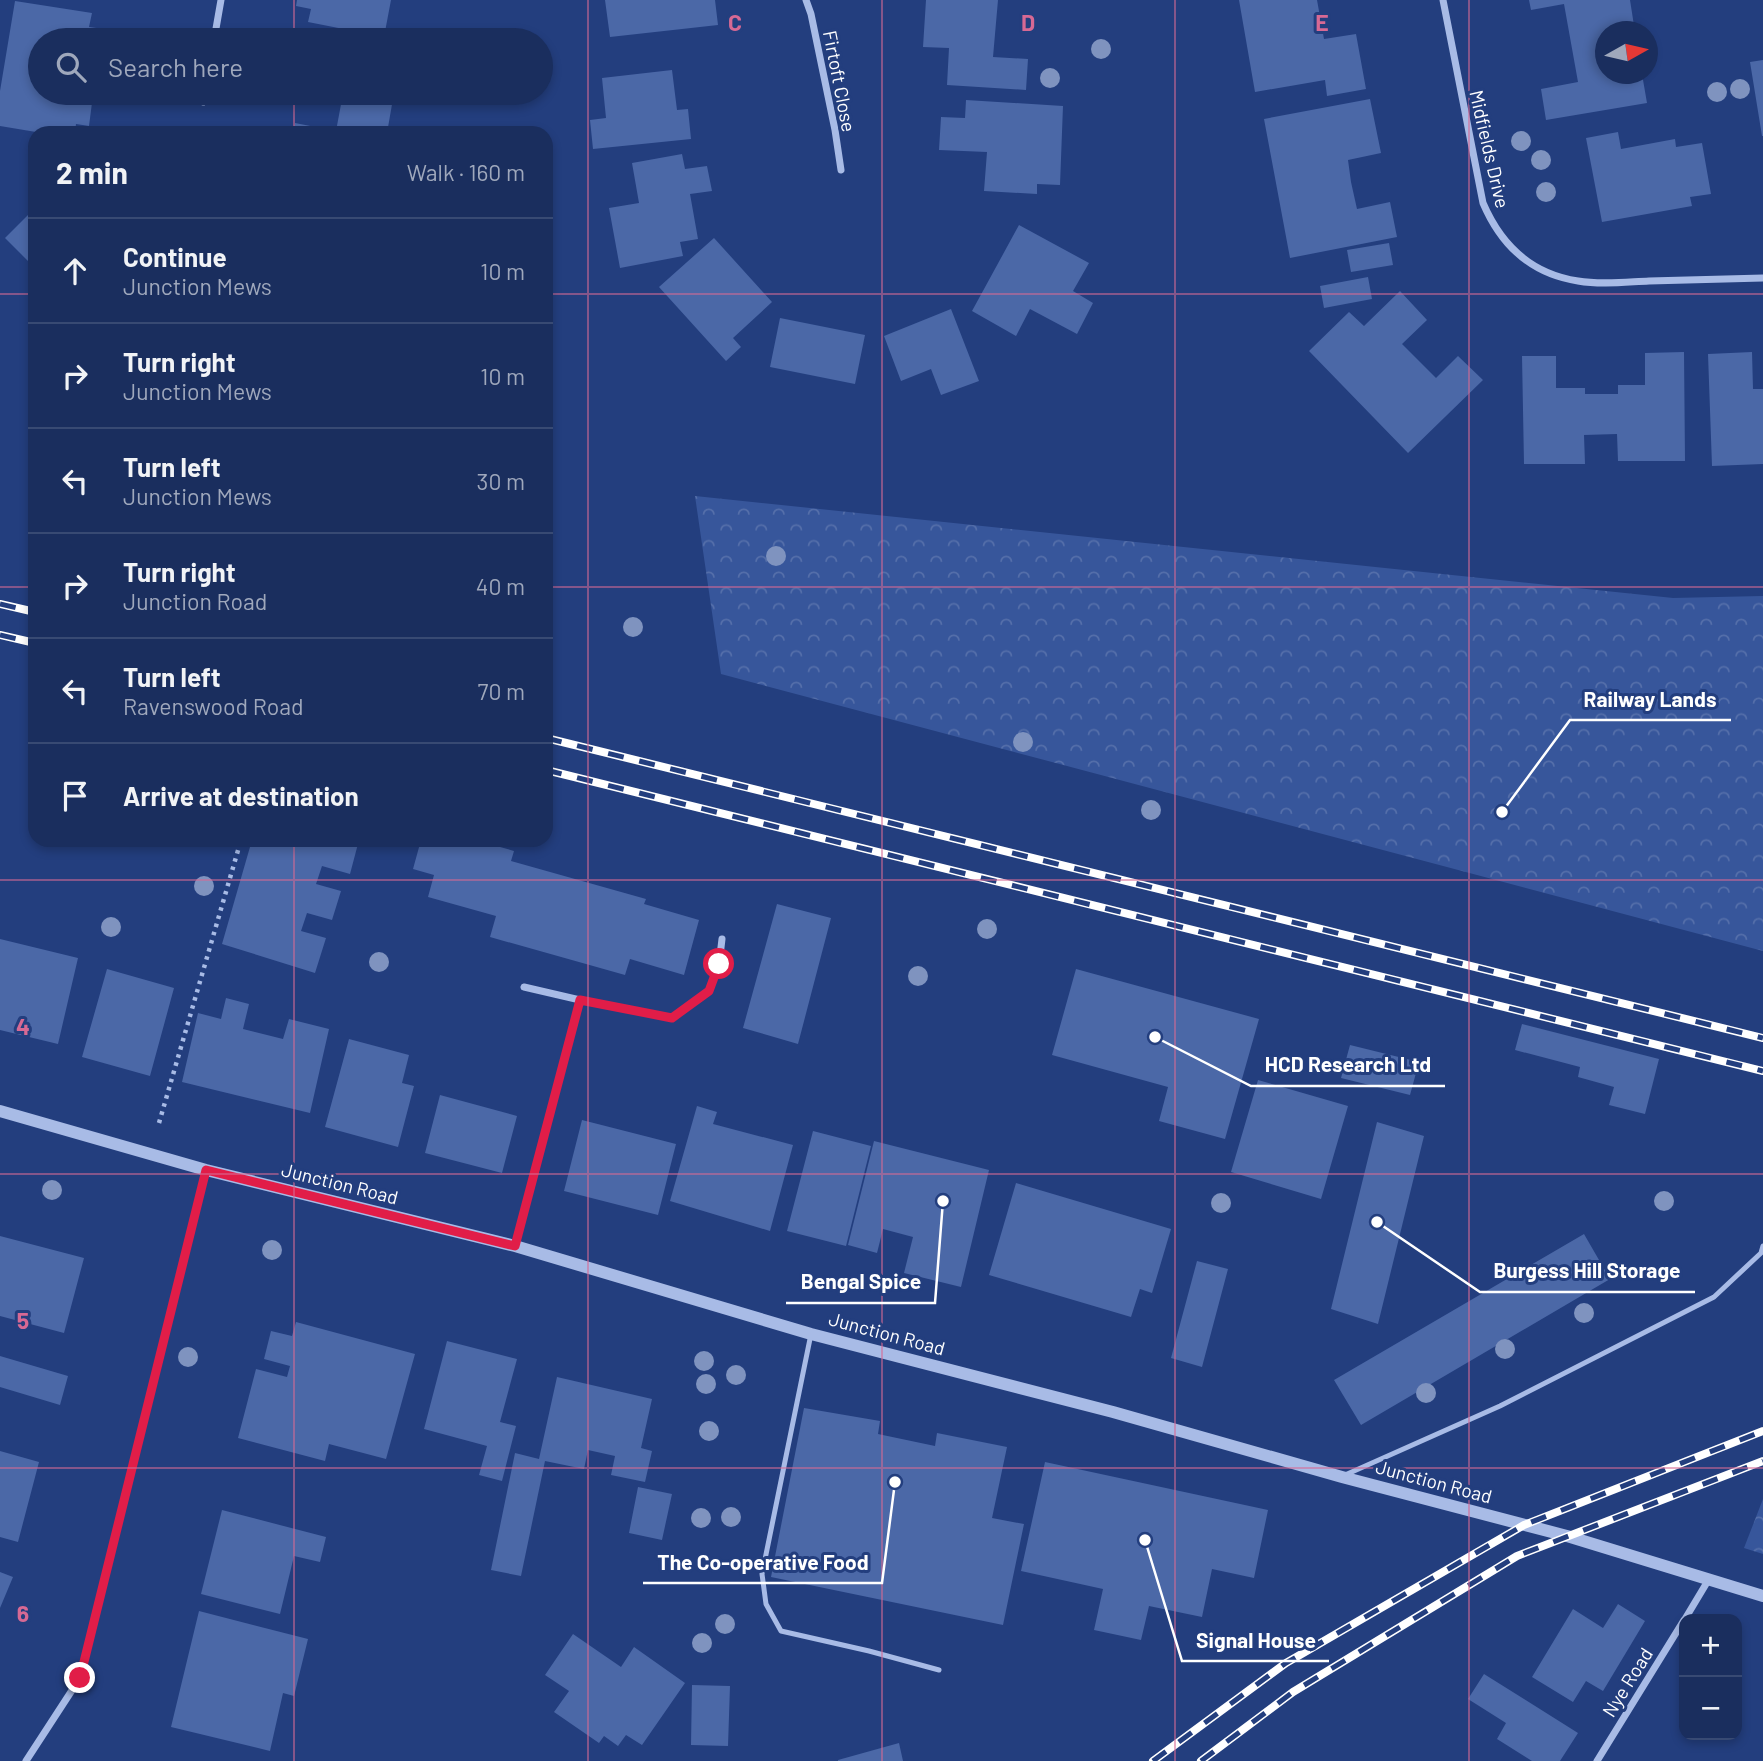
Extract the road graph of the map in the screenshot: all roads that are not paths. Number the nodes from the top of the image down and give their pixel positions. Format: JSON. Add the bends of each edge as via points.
{"nodes":[{"id":1,"x":221,"y":0,"type":"edge"},
{"id":2,"x":806,"y":0,"type":"edge"},
{"id":3,"x":1443,"y":0,"type":"edge"},
{"id":4,"x":216,"y":28,"type":"edge"},
{"id":5,"x":841,"y":170,"type":"dead end"},
{"id":6,"x":1763,"y":278,"type":"edge"},
{"id":7,"x":722,"y":939,"type":"dead end"},
{"id":8,"x":524,"y":987,"type":"dead end"},
{"id":9,"x":580,"y":1000,"type":"junction"},
{"id":10,"x":0,"y":1111,"type":"edge"},
{"id":11,"x":206,"y":1170,"type":"junction"},
{"id":12,"x":515,"y":1246,"type":"junction"},
{"id":13,"x":1763,"y":1246,"type":"edge"},
{"id":14,"x":811,"y":1334,"type":"junction"},
{"id":15,"x":1342,"y":1477,"type":"junction"},
{"id":16,"x":1709,"y":1579,"type":"junction"},
{"id":17,"x":1763,"y":1595,"type":"edge"},
{"id":18,"x":1688,"y":1614,"type":"edge"},
{"id":19,"x":1679,"y":1628,"type":"edge"},
{"id":20,"x":939,"y":1670,"type":"dead end"},
{"id":21,"x":26,"y":1761,"type":"edge"},
{"id":22,"x":1597,"y":1761,"type":"edge"}],
"edges":[{"from":1,"to":4,"type":"street"},
{"from":2,"to":5,"type":"street","name":"Firtoft Close"},
{"from":3,"to":6,"type":"street","name":"Midfields Drive","via":[[1483,203],[1502,238],[1518,254],[1535,267],[1581,282]]},
{"from":7,"to":9,"type":"street","via":[[709,991],[672,1018]]},
{"from":8,"to":9,"type":"street"},
{"from":9,"to":12,"type":"street"},
{"from":10,"to":11,"type":"street","name":"Junction Road"},
{"from":11,"to":12,"type":"street","name":"Junction Road"},
{"from":11,"to":21,"type":"street","via":[[80,1678]]},
{"from":12,"to":14,"type":"street","name":"Junction Road"},
{"from":13,"to":15,"type":"lane","via":[[1714,1297],[1500,1406]]},
{"from":14,"to":15,"type":"street","name":"Junction Road"},
{"from":14,"to":20,"type":"lane","via":[[762,1574],[766,1604],[781,1631]]},
{"from":15,"to":16,"type":"street","name":"Junction Road"},
{"from":16,"to":17,"type":"street","name":"Junction Road"},
{"from":16,"to":18,"type":"street","name":"Nye Road"},
{"from":19,"to":22,"type":"street","name":"Nye Road"}]}
